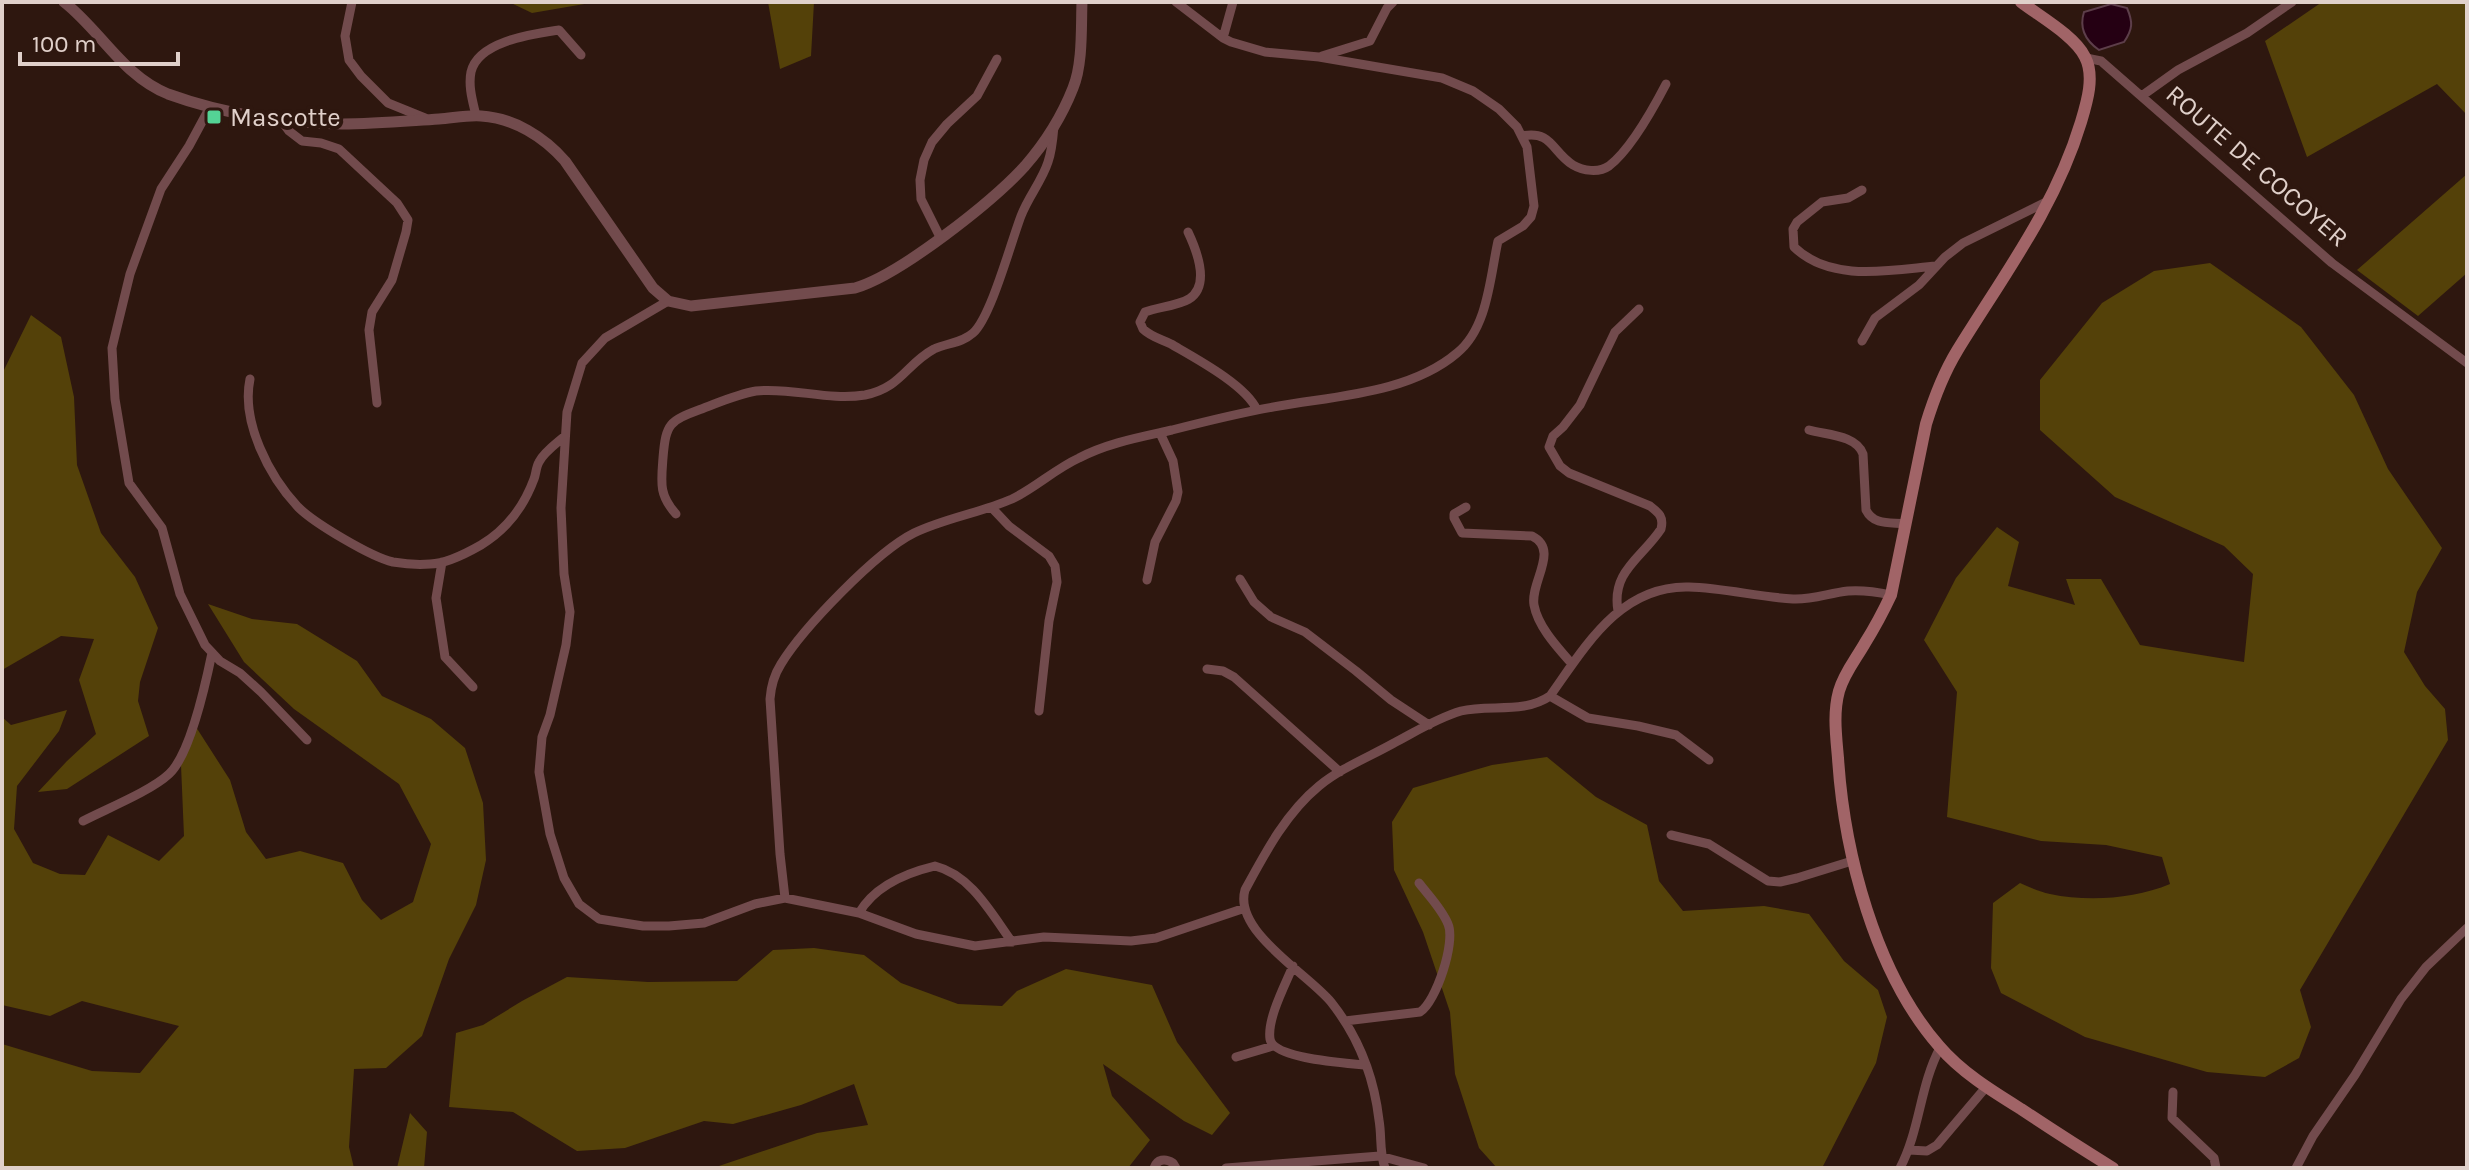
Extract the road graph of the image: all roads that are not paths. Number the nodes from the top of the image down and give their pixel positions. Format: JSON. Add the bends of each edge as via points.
{"nodes":[{"id":1,"x":64,"y":2,"type":"edge"},
{"id":2,"x":352,"y":2,"type":"edge"},
{"id":3,"x":1082,"y":2,"type":"edge"},
{"id":4,"x":1176,"y":2,"type":"edge"},
{"id":5,"x":1233,"y":2,"type":"edge"},
{"id":6,"x":1393,"y":2,"type":"edge"},
{"id":7,"x":2021,"y":2,"type":"edge"},
{"id":8,"x":2292,"y":2,"type":"edge"},
{"id":9,"x":1223,"y":38,"type":"junction"},
{"id":10,"x":581,"y":55,"type":"dead end"},
{"id":11,"x":1319,"y":57,"type":"junction"},
{"id":12,"x":2086,"y":58,"type":"junction"},
{"id":13,"x":997,"y":59,"type":"dead end"},
{"id":14,"x":1666,"y":84,"type":"dead end"},
{"id":15,"x":2143,"y":95,"type":"junction"},
{"id":16,"x":210,"y":107,"type":"junction"},
{"id":17,"x":476,"y":116,"type":"junction"},
{"id":18,"x":281,"y":120,"type":"junction"},
{"id":19,"x":428,"y":120,"type":"junction"},
{"id":20,"x":1054,"y":126,"type":"junction"},
{"id":21,"x":1522,"y":136,"type":"junction"},
{"id":22,"x":1862,"y":190,"type":"dead end"},
{"id":23,"x":2051,"y":200,"type":"junction"},
{"id":24,"x":1188,"y":232,"type":"dead end"},
{"id":25,"x":940,"y":237,"type":"junction"},
{"id":26,"x":1936,"y":266,"type":"junction"},
{"id":27,"x":668,"y":301,"type":"junction"},
{"id":28,"x":1639,"y":309,"type":"dead end"},
{"id":29,"x":1862,"y":341,"type":"dead end"},
{"id":30,"x":2467,"y":363,"type":"edge"},
{"id":31,"x":250,"y":379,"type":"dead end"},
{"id":32,"x":377,"y":403,"type":"dead end"},
{"id":33,"x":1257,"y":410,"type":"junction"},
{"id":34,"x":1809,"y":430,"type":"dead end"},
{"id":35,"x":1160,"y":433,"type":"junction"},
{"id":36,"x":565,"y":435,"type":"junction"},
{"id":37,"x":991,"y":507,"type":"junction"},
{"id":38,"x":1466,"y":507,"type":"dead end"},
{"id":39,"x":676,"y":514,"type":"dead end"},
{"id":40,"x":1906,"y":524,"type":"junction"},
{"id":41,"x":442,"y":562,"type":"junction"},
{"id":42,"x":1240,"y":579,"type":"dead end"},
{"id":43,"x":1147,"y":580,"type":"dead end"},
{"id":44,"x":1891,"y":595,"type":"junction"},
{"id":45,"x":1618,"y":611,"type":"junction"},
{"id":46,"x":212,"y":653,"type":"junction"},
{"id":47,"x":1572,"y":664,"type":"junction"},
{"id":48,"x":1207,"y":669,"type":"dead end"},
{"id":49,"x":473,"y":687,"type":"dead end"},
{"id":50,"x":1550,"y":696,"type":"junction"},
{"id":51,"x":1039,"y":711,"type":"dead end"},
{"id":52,"x":1429,"y":725,"type":"junction"},
{"id":53,"x":307,"y":740,"type":"dead end"},
{"id":54,"x":1709,"y":760,"type":"dead end"},
{"id":55,"x":1340,"y":772,"type":"junction"},
{"id":56,"x":83,"y":821,"type":"dead end"},
{"id":57,"x":1671,"y":835,"type":"dead end"},
{"id":58,"x":1852,"y":861,"type":"junction"},
{"id":59,"x":1419,"y":883,"type":"dead end"},
{"id":60,"x":785,"y":898,"type":"junction"},
{"id":61,"x":1245,"y":908,"type":"junction"},
{"id":62,"x":859,"y":913,"type":"junction"},
{"id":63,"x":2467,"y":928,"type":"edge"},
{"id":64,"x":1012,"y":942,"type":"junction"},
{"id":65,"x":1293,"y":966,"type":"junction"},
{"id":66,"x":1345,"y":1021,"type":"junction"},
{"id":67,"x":1273,"y":1046,"type":"junction"},
{"id":68,"x":1940,"y":1048,"type":"junction"},
{"id":69,"x":1236,"y":1057,"type":"dead end"},
{"id":70,"x":1365,"y":1065,"type":"junction"},
{"id":71,"x":1987,"y":1086,"type":"junction"},
{"id":72,"x":2173,"y":1092,"type":"dead end"},
{"id":73,"x":1909,"y":1150,"type":"junction"},
{"id":74,"x":1380,"y":1156,"type":"junction"},
{"id":75,"x":1154,"y":1168,"type":"edge"},
{"id":76,"x":1176,"y":1168,"type":"edge"},
{"id":77,"x":1226,"y":1168,"type":"edge"},
{"id":78,"x":1385,"y":1168,"type":"edge"},
{"id":79,"x":1424,"y":1168,"type":"edge"},
{"id":80,"x":1900,"y":1168,"type":"edge"},
{"id":81,"x":2113,"y":1168,"type":"edge"},
{"id":82,"x":2216,"y":1168,"type":"edge"},
{"id":83,"x":2296,"y":1168,"type":"edge"}],
"edges":[{"from":1,"to":16,"type":"street","via":[[141,80]]},
{"from":2,"to":19,"type":"street","via":[[345,36],[349,60],[388,103]]},
{"from":3,"to":20,"type":"street","via":[[1075,85]]},
{"from":4,"to":9,"type":"street"},
{"from":5,"to":9,"type":"street"},
{"from":6,"to":11,"type":"street","via":[[1370,41]]},
{"from":7,"to":12,"type":"main road","name":"ROUTE DE COCOYER","via":[[2073,41]]},
{"from":8,"to":15,"type":"street"},
{"from":9,"to":11,"type":"street","via":[[1265,52]]},
{"from":10,"to":17,"type":"street","via":[[559,30],[496,45],[477,58],[471,71]]},
{"from":11,"to":21,"type":"street","via":[[1459,83],[1499,109]]},
{"from":12,"to":15,"type":"street","name":"ROUTE DE COCOYER","via":[[2101,61]]},
{"from":12,"to":23,"type":"main road","via":[[2086,103]]},
{"from":13,"to":25,"type":"street","via":[[977,96],[932,142],[924,160],[921,199]]},
{"from":14,"to":21,"type":"street","via":[[1650,116],[1608,167],[1580,169],[1542,136]]},
{"from":15,"to":30,"type":"street","name":"ROUTE DE COCOYER","via":[[2332,263]]},
{"from":16,"to":18,"type":"street"},
{"from":16,"to":46,"type":"street","via":[[161,189],[130,274],[112,348],[129,483],[162,528],[180,594]]},
{"from":17,"to":19,"type":"street"},
{"from":17,"to":27,"type":"street","via":[[507,122],[550,143],[653,288]]},
{"from":18,"to":19,"type":"street"},
{"from":18,"to":32,"type":"street","via":[[302,141],[339,149],[408,220],[392,280],[372,312]]},
{"from":20,"to":25,"type":"street","via":[[1025,166]]},
{"from":20,"to":39,"type":"street","via":[[1049,160],[974,333],[925,354],[896,383],[878,391],[849,397],[756,391],[675,421],[666,431],[661,478],[662,494]]},
{"from":21,"to":33,"type":"street","via":[[1530,157],[1531,217],[1498,241],[1485,305],[1460,352],[1435,368],[1366,393]]},
{"from":22,"to":26,"type":"street","via":[[1822,202],[1797,222],[1794,247],[1839,269]]},
{"from":23,"to":26,"type":"street","via":[[1963,243]]},
{"from":23,"to":40,"type":"main road","via":[[1942,378],[1926,424]]},
{"from":24,"to":33,"type":"street","via":[[1199,257],[1196,292],[1145,312],[1140,322],[1143,329],[1232,384]]},
{"from":25,"to":27,"type":"street","via":[[855,288],[717,305]]},
{"from":26,"to":29,"type":"street","via":[[1875,318]]},
{"from":27,"to":36,"type":"street","via":[[605,338],[582,363]]},
{"from":28,"to":45,"type":"street","via":[[1615,332],[1580,405],[1549,447],[1569,473],[1660,514],[1661,529],[1619,582]]},
{"from":31,"to":41,"type":"street","via":[[247,403],[260,444],[300,509],[384,559]]},
{"from":33,"to":35,"type":"street"},
{"from":34,"to":40,"type":"street","via":[[1860,446],[1869,516]]},
{"from":35,"to":37,"type":"street","via":[[1080,457]]},
{"from":35,"to":43,"type":"street","via":[[1173,461],[1178,492],[1155,542]]},
{"from":36,"to":41,"type":"street","via":[[540,460],[519,512],[483,544]]},
{"from":36,"to":60,"type":"street","via":[[562,539],[570,612],[539,772],[564,878],[579,904],[599,919],[643,926],[704,923]]},
{"from":37,"to":51,"type":"street","via":[[1055,566]]},
{"from":37,"to":60,"type":"street","via":[[902,540],[824,612],[781,665],[770,699]]},
{"from":38,"to":47,"type":"street","via":[[1454,514],[1462,533],[1540,540],[1545,549],[1534,605]]},
{"from":40,"to":44,"type":"main road"},
{"from":41,"to":49,"type":"street","via":[[436,598],[445,657]]},
{"from":42,"to":52,"type":"street","via":[[1271,617],[1305,632]]},
{"from":44,"to":45,"type":"street","via":[[1849,591],[1797,599],[1678,588],[1646,595]]},
{"from":44,"to":58,"type":"main road","via":[[1838,695],[1840,800]]},
{"from":45,"to":47,"type":"street"},
{"from":46,"to":53,"type":"street","via":[[261,692]]},
{"from":46,"to":56,"type":"street","via":[[178,764],[154,785]]},
{"from":47,"to":50,"type":"street"},
{"from":48,"to":55,"type":"street","via":[[1234,677]]},
{"from":50,"to":52,"type":"street","via":[[1531,705],[1461,711]]},
{"from":50,"to":54,"type":"street","via":[[1588,718],[1676,735]]},
{"from":52,"to":55,"type":"street"},
{"from":55,"to":61,"type":"street","via":[[1286,821],[1245,890]]},
{"from":57,"to":58,"type":"street","via":[[1709,844],[1768,881]]},
{"from":58,"to":68,"type":"main road","via":[[1892,974]]},
{"from":59,"to":66,"type":"street","via":[[1451,936],[1430,1004],[1420,1012]]},
{"from":60,"to":62,"type":"street"},
{"from":61,"to":64,"type":"street","via":[[1156,938],[1044,937]]},
{"from":61,"to":65,"type":"street","via":[[1256,929]]},
{"from":62,"to":64,"type":"street","via":[[947,942]]},
{"from":62,"to":64,"type":"street","via":[[874,893],[935,866],[966,882]]},
{"from":63,"to":83,"type":"street","via":[[2401,999]]},
{"from":65,"to":66,"type":"street"},
{"from":65,"to":67,"type":"street","via":[[1272,1021]]},
{"from":66,"to":70,"type":"street"},
{"from":67,"to":69,"type":"street"},
{"from":67,"to":70,"type":"street","via":[[1308,1058]]},
{"from":68,"to":71,"type":"main road"},
{"from":68,"to":73,"type":"street","via":[[1929,1067]]},
{"from":70,"to":74,"type":"street","via":[[1380,1120]]},
{"from":71,"to":73,"type":"street","via":[[1937,1145],[1927,1151]]},
{"from":71,"to":81,"type":"main road"},
{"from":72,"to":82,"type":"street","via":[[2172,1118],[2214,1158]]},
{"from":73,"to":80,"type":"street"},
{"from":74,"to":77,"type":"street"},
{"from":74,"to":78,"type":"street"},
{"from":74,"to":79,"type":"street"},
{"from":75,"to":76,"type":"street","via":[[1164,1160]]}]}
